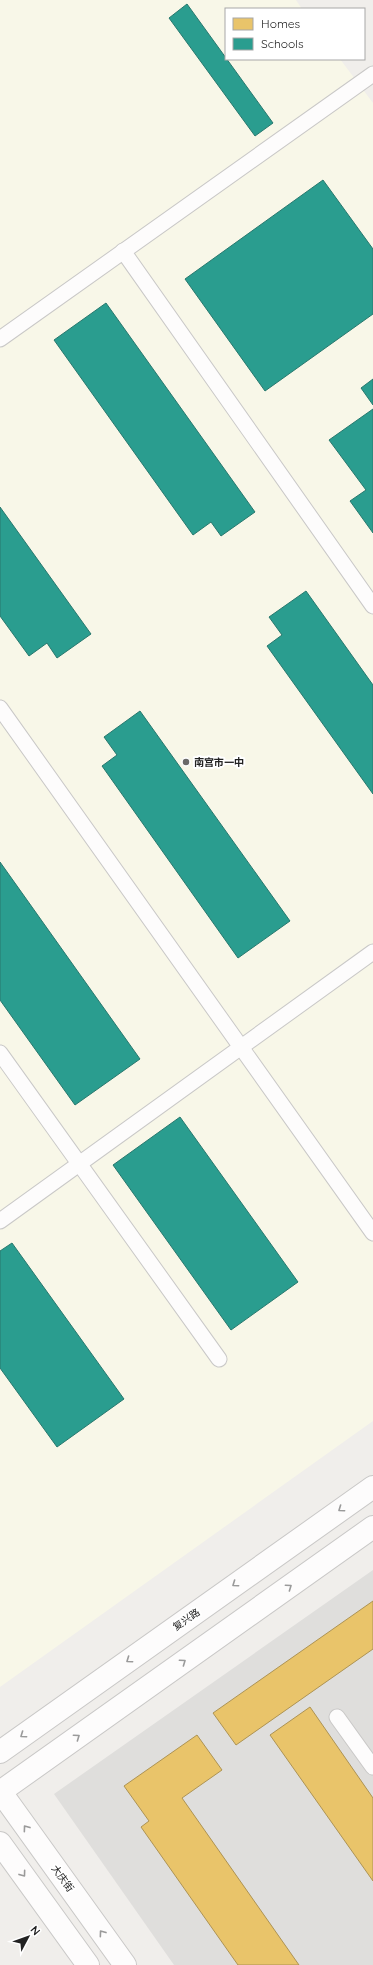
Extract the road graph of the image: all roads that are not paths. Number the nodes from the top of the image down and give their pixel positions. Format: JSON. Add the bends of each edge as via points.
{"nodes":[{"id":1,"x":373,"y":74,"type":"edge"},
{"id":2,"x":123,"y":251,"type":"junction"},
{"id":3,"x":0,"y":339,"type":"edge"},
{"id":4,"x":373,"y":606,"type":"edge"},
{"id":5,"x":0,"y":708,"type":"edge"},
{"id":6,"x":373,"y":952,"type":"edge"},
{"id":7,"x":240,"y":1047,"type":"junction"},
{"id":8,"x":0,"y":1053,"type":"edge"},
{"id":9,"x":79,"y":1164,"type":"junction"},
{"id":10,"x":0,"y":1221,"type":"edge"},
{"id":11,"x":373,"y":1234,"type":"edge"},
{"id":12,"x":219,"y":1359,"type":"dead end"},
{"id":13,"x":373,"y":1487,"type":"edge"},
{"id":14,"x":373,"y":1528,"type":"edge"},
{"id":15,"x":337,"y":1717,"type":"dead end"},
{"id":16,"x":0,"y":1752,"type":"edge"},
{"id":17,"x":373,"y":1767,"type":"edge"},
{"id":18,"x":0,"y":1792,"type":"edge"},
{"id":19,"x":0,"y":1843,"type":"edge"},
{"id":20,"x":88,"y":1965,"type":"edge"},
{"id":21,"x":125,"y":1965,"type":"edge"}],
"edges":[{"from":1,"to":2,"type":"lane"},
{"from":2,"to":3,"type":"lane"},
{"from":2,"to":4,"type":"lane"},
{"from":5,"to":7,"type":"lane"},
{"from":6,"to":7,"type":"lane"},
{"from":7,"to":9,"type":"lane"},
{"from":7,"to":11,"type":"lane"},
{"from":8,"to":9,"type":"lane"},
{"from":9,"to":10,"type":"lane"},
{"from":9,"to":12,"type":"lane"},
{"from":13,"to":16,"type":"street","name":"复兴路","one_way":true},
{"from":18,"to":14,"type":"street","one_way":true},
{"from":15,"to":17,"type":"lane"},
{"from":21,"to":18,"type":"street","name":"大庆街","one_way":true},
{"from":19,"to":20,"type":"street","one_way":true}]}
